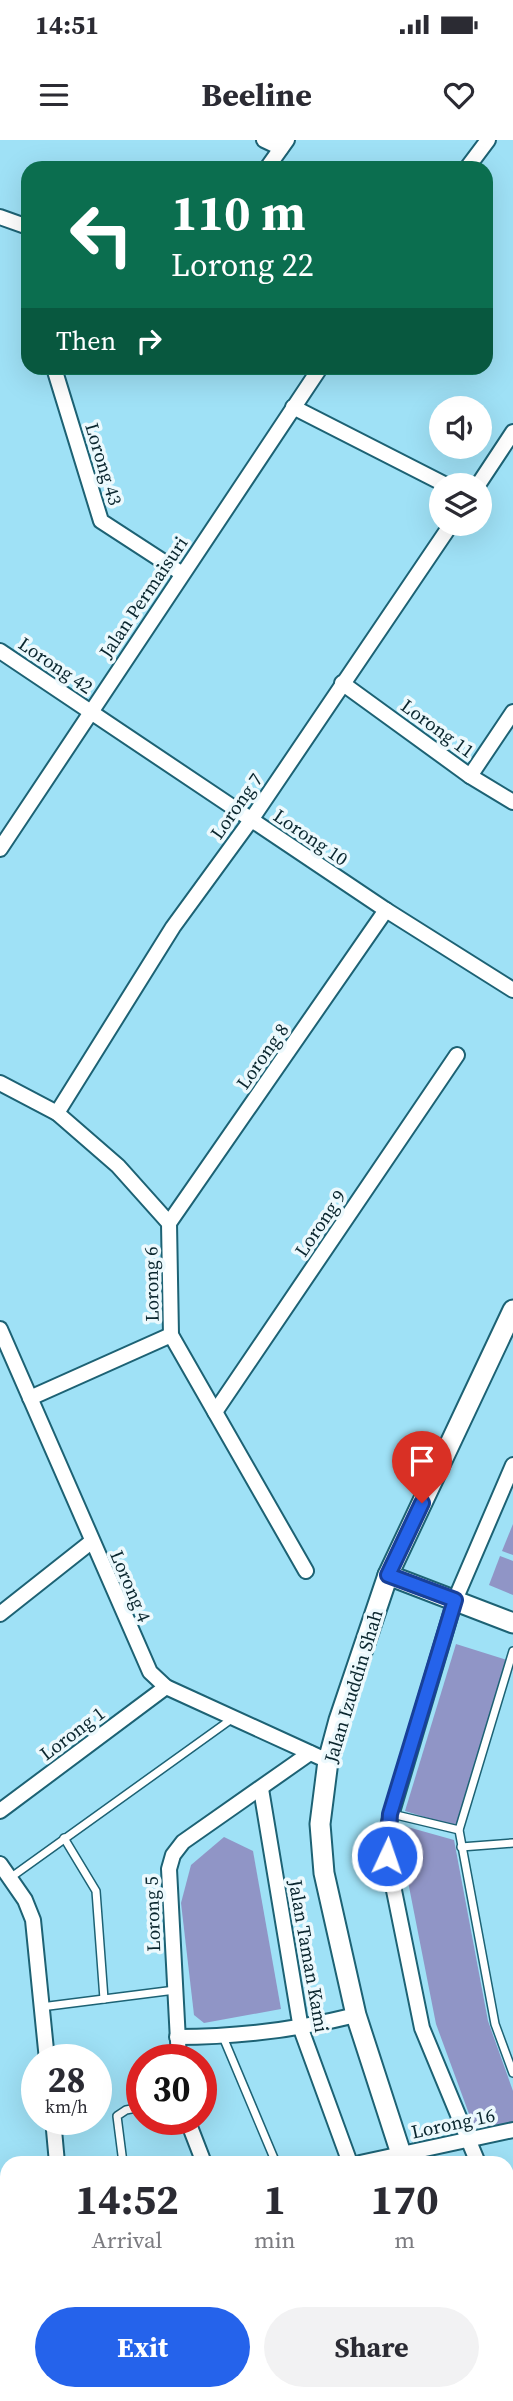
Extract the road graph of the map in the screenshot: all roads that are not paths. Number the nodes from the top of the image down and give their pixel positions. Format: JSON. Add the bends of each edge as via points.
{"nodes":[{"id":1,"x":264,"y":140,"type":"edge"},
{"id":2,"x":488,"y":140,"type":"edge"},
{"id":3,"x":284,"y":144,"type":"edge"},
{"id":4,"x":272,"y":161,"type":"edge"},
{"id":5,"x":472,"y":161,"type":"edge"},
{"id":6,"x":0,"y":217,"type":"edge"},
{"id":7,"x":21,"y":224,"type":"edge"},
{"id":8,"x":56,"y":375,"type":"edge"},
{"id":9,"x":312,"y":375,"type":"edge"},
{"id":10,"x":293,"y":407,"type":"junction"},
{"id":11,"x":513,"y":432,"type":"edge"},
{"id":12,"x":486,"y":473,"type":"edge"},
{"id":13,"x":429,"y":476,"type":"edge"},
{"id":14,"x":443,"y":536,"type":"edge"},
{"id":15,"x":181,"y":573,"type":"junction"},
{"id":16,"x":0,"y":651,"type":"edge"},
{"id":17,"x":342,"y":683,"type":"junction"},
{"id":18,"x":90,"y":711,"type":"junction"},
{"id":19,"x":513,"y":712,"type":"edge"},
{"id":20,"x":470,"y":776,"type":"junction"},
{"id":21,"x":513,"y":802,"type":"edge"},
{"id":22,"x":251,"y":820,"type":"junction"},
{"id":23,"x":0,"y":849,"type":"edge"},
{"id":24,"x":386,"y":910,"type":"junction"},
{"id":25,"x":513,"y":990,"type":"edge"},
{"id":26,"x":457,"y":1055,"type":"dead end"},
{"id":27,"x":0,"y":1083,"type":"edge"},
{"id":28,"x":57,"y":1113,"type":"junction"},
{"id":29,"x":169,"y":1223,"type":"junction"},
{"id":30,"x":513,"y":1310,"type":"edge"},
{"id":31,"x":0,"y":1329,"type":"edge"},
{"id":32,"x":171,"y":1335,"type":"junction"},
{"id":33,"x":30,"y":1398,"type":"junction"},
{"id":34,"x":215,"y":1412,"type":"junction"},
{"id":35,"x":513,"y":1465,"type":"edge"},
{"id":36,"x":509,"y":1484,"type":"edge"},
{"id":37,"x":92,"y":1542,"type":"junction"},
{"id":38,"x":306,"y":1571,"type":"dead end"},
{"id":39,"x":388,"y":1575,"type":"junction"},
{"id":40,"x":455,"y":1600,"type":"junction"},
{"id":41,"x":0,"y":1614,"type":"edge"},
{"id":42,"x":513,"y":1623,"type":"edge"},
{"id":43,"x":513,"y":1651,"type":"edge"},
{"id":44,"x":166,"y":1686,"type":"junction"},
{"id":45,"x":234,"y":1718,"type":"junction"},
{"id":46,"x":310,"y":1753,"type":"junction"},
{"id":47,"x":328,"y":1761,"type":"junction"},
{"id":48,"x":261,"y":1789,"type":"junction"},
{"id":49,"x":0,"y":1811,"type":"edge"},
{"id":50,"x":390,"y":1814,"type":"junction"},
{"id":51,"x":459,"y":1830,"type":"junction"},
{"id":52,"x":64,"y":1838,"type":"junction"},
{"id":53,"x":513,"y":1843,"type":"edge"},
{"id":54,"x":461,"y":1847,"type":"junction"},
{"id":55,"x":0,"y":1864,"type":"edge"},
{"id":56,"x":10,"y":1878,"type":"junction"},
{"id":57,"x":175,"y":1990,"type":"junction"},
{"id":58,"x":104,"y":1999,"type":"junction"},
{"id":59,"x":41,"y":2007,"type":"junction"},
{"id":60,"x":356,"y":2015,"type":"junction"},
{"id":61,"x":300,"y":2029,"type":"junction"},
{"id":62,"x":177,"y":2037,"type":"junction"},
{"id":63,"x":223,"y":2037,"type":"junction"},
{"id":64,"x":45,"y":2044,"type":"edge"},
{"id":65,"x":178,"y":2044,"type":"edge"},
{"id":66,"x":513,"y":2073,"type":"edge"},
{"id":67,"x":126,"y":2110,"type":"edge"},
{"id":68,"x":513,"y":2130,"type":"edge"},
{"id":69,"x":54,"y":2135,"type":"edge"},
{"id":70,"x":193,"y":2135,"type":"edge"},
{"id":71,"x":467,"y":2140,"type":"junction"},
{"id":72,"x":56,"y":2156,"type":"edge"},
{"id":73,"x":121,"y":2156,"type":"edge"},
{"id":74,"x":201,"y":2156,"type":"edge"},
{"id":75,"x":273,"y":2156,"type":"edge"},
{"id":76,"x":347,"y":2156,"type":"edge"},
{"id":77,"x":401,"y":2156,"type":"edge"},
{"id":78,"x":409,"y":2156,"type":"edge"},
{"id":79,"x":475,"y":2156,"type":"edge"}],
"edges":[{"from":1,"to":3,"type":"street"},
{"from":2,"to":5,"type":"street"},
{"from":3,"to":4,"type":"street"},
{"from":6,"to":7,"type":"street"},
{"from":8,"to":15,"type":"street","name":"Lorong 43","via":[[101,521]]},
{"from":9,"to":10,"type":"street","name":"Jalan Permaisuri"},
{"from":10,"to":13,"type":"street"},
{"from":10,"to":15,"type":"street","name":"Jalan Permaisuri"},
{"from":11,"to":12,"type":"street"},
{"from":14,"to":17,"type":"street","name":"Lorong 7"},
{"from":15,"to":18,"type":"street","name":"Jalan Permaisuri"},
{"from":16,"to":18,"type":"street","name":"Lorong 42"},
{"from":17,"to":20,"type":"street","name":"Lorong 11"},
{"from":17,"to":22,"type":"street","name":"Lorong 7"},
{"from":18,"to":22,"type":"street","name":"Lorong 10"},
{"from":18,"to":23,"type":"street","name":"Jalan Permaisuri"},
{"from":19,"to":20,"type":"street"},
{"from":20,"to":21,"type":"street","name":"Lorong 11"},
{"from":22,"to":24,"type":"street","name":"Lorong 10"},
{"from":22,"to":28,"type":"street","name":"Lorong 7","via":[[173,927]]},
{"from":24,"to":25,"type":"street","name":"Lorong 10"},
{"from":24,"to":29,"type":"street","name":"Lorong 8"},
{"from":26,"to":34,"type":"street","name":"Lorong 9"},
{"from":27,"to":28,"type":"street","name":"Lorong 6"},
{"from":28,"to":29,"type":"street","name":"Lorong 6","via":[[118,1166]]},
{"from":29,"to":32,"type":"street","name":"Lorong 6"},
{"from":30,"to":39,"type":"main road","name":"Jalan Izuddin Shah"},
{"from":31,"to":33,"type":"street","name":"Lorong 4"},
{"from":32,"to":33,"type":"street"},
{"from":32,"to":34,"type":"street","name":"Lorong 6"},
{"from":33,"to":37,"type":"street","name":"Lorong 4"},
{"from":34,"to":38,"type":"street","name":"Lorong 6"},
{"from":35,"to":36,"type":"street"},
{"from":36,"to":40,"type":"street"},
{"from":37,"to":41,"type":"street"},
{"from":37,"to":44,"type":"street","name":"Lorong 4","via":[[143,1663]]},
{"from":39,"to":40,"type":"main road"},
{"from":39,"to":47,"type":"main road","name":"Jalan Izuddin Shah"},
{"from":40,"to":42,"type":"main road"},
{"from":40,"to":50,"type":"street"},
{"from":43,"to":51,"type":"lane"},
{"from":44,"to":45,"type":"street","name":"Lorong 4"},
{"from":44,"to":49,"type":"street","name":"Lorong 1"},
{"from":45,"to":46,"type":"street","name":"Lorong 4"},
{"from":45,"to":52,"type":"lane"},
{"from":46,"to":47,"type":"street","name":"Lorong 4"},
{"from":46,"to":48,"type":"street","name":"Lorong 5"},
{"from":47,"to":60,"type":"main road","name":"Jalan Izuddin Shah","via":[[320,1824],[324,1873]]},
{"from":48,"to":57,"type":"street","name":"Lorong 5","via":[[183,1842],[173,1855],[169,1869]]},
{"from":48,"to":61,"type":"street","name":"Jalan Taman Kami"},
{"from":50,"to":51,"type":"lane"},
{"from":50,"to":71,"type":"street","via":[[387,1856],[422,2028]]},
{"from":51,"to":54,"type":"lane"},
{"from":52,"to":56,"type":"lane"},
{"from":52,"to":58,"type":"lane","via":[[96,1891]]},
{"from":53,"to":54,"type":"lane"},
{"from":54,"to":66,"type":"lane","via":[[495,2024]]},
{"from":55,"to":56,"type":"street"},
{"from":56,"to":59,"type":"street","via":[[33,1920]]},
{"from":57,"to":58,"type":"lane"},
{"from":57,"to":62,"type":"street","name":"Lorong 5"},
{"from":58,"to":59,"type":"lane"},
{"from":59,"to":64,"type":"street"},
{"from":60,"to":61,"type":"street"},
{"from":60,"to":77,"type":"main road","name":"Jalan Izuddin Shah"},
{"from":61,"to":63,"type":"street"},
{"from":61,"to":76,"type":"street","name":"Jalan Taman Kami"},
{"from":62,"to":63,"type":"street"},
{"from":62,"to":65,"type":"street","name":"Lorong 5"},
{"from":63,"to":75,"type":"lane"},
{"from":67,"to":73,"type":"lane","via":[[117,2116]]},
{"from":68,"to":71,"type":"street","name":"Lorong 16"},
{"from":69,"to":72,"type":"street"},
{"from":70,"to":74,"type":"street"},
{"from":71,"to":78,"type":"street","name":"Lorong 16"},
{"from":71,"to":79,"type":"street"}]}
